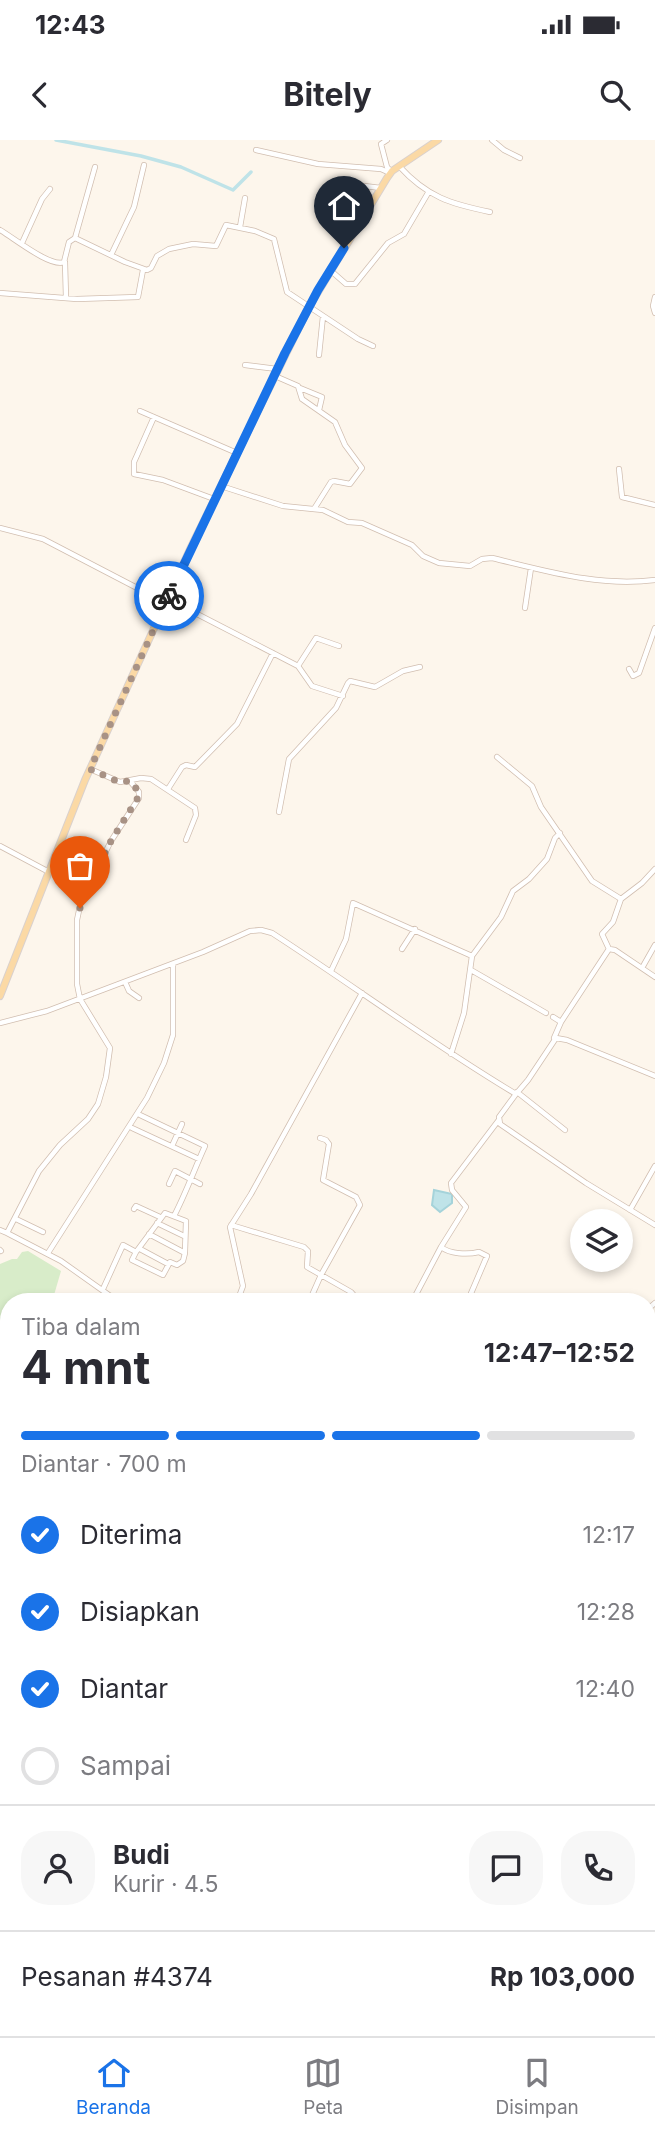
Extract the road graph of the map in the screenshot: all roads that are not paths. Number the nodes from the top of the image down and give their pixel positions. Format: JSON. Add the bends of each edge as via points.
{"nodes":[{"id":1,"x":387,"y":140,"type":"edge"},
{"id":2,"x":437,"y":140,"type":"edge"},
{"id":3,"x":492,"y":140,"type":"edge"},
{"id":4,"x":256,"y":150,"type":"dead end"},
{"id":5,"x":520,"y":158,"type":"dead end"},
{"id":6,"x":144,"y":165,"type":"dead end"},
{"id":7,"x":399,"y":166,"type":"junction"},
{"id":8,"x":94,"y":167,"type":"dead end"},
{"id":9,"x":391,"y":172,"type":"junction"},
{"id":10,"x":339,"y":183,"type":"dead end"},
{"id":11,"x":381,"y":188,"type":"junction"},
{"id":12,"x":50,"y":189,"type":"dead end"},
{"id":13,"x":428,"y":193,"type":"junction"},
{"id":14,"x":245,"y":198,"type":"dead end"},
{"id":15,"x":490,"y":212,"type":"dead end"},
{"id":16,"x":240,"y":227,"type":"junction"},
{"id":17,"x":0,"y":230,"type":"edge"},
{"id":18,"x":75,"y":238,"type":"junction"},
{"id":19,"x":22,"y":243,"type":"junction"},
{"id":20,"x":111,"y":255,"type":"junction"},
{"id":21,"x":65,"y":261,"type":"junction"},
{"id":22,"x":143,"y":270,"type":"junction"},
{"id":23,"x":330,"y":270,"type":"junction"},
{"id":24,"x":0,"y":293,"type":"edge"},
{"id":25,"x":655,"y":297,"type":"edge"},
{"id":26,"x":66,"y":298,"type":"junction"},
{"id":27,"x":309,"y":307,"type":"junction"},
{"id":28,"x":655,"y":313,"type":"edge"},
{"id":29,"x":323,"y":316,"type":"junction"},
{"id":30,"x":373,"y":346,"type":"dead end"},
{"id":31,"x":319,"y":355,"type":"dead end"},
{"id":32,"x":245,"y":365,"type":"dead end"},
{"id":33,"x":276,"y":372,"type":"junction"},
{"id":34,"x":300,"y":388,"type":"junction"},
{"id":35,"x":319,"y":410,"type":"junction"},
{"id":36,"x":140,"y":411,"type":"dead end"},
{"id":37,"x":154,"y":417,"type":"junction"},
{"id":38,"x":237,"y":453,"type":"junction"},
{"id":39,"x":619,"y":469,"type":"dead end"},
{"id":40,"x":221,"y":486,"type":"junction"},
{"id":41,"x":214,"y":499,"type":"junction"},
{"id":42,"x":655,"y":505,"type":"edge"},
{"id":43,"x":314,"y":509,"type":"junction"},
{"id":44,"x":0,"y":527,"type":"edge"},
{"id":45,"x":531,"y":568,"type":"junction"},
{"id":46,"x":655,"y":580,"type":"edge"},
{"id":47,"x":167,"y":601,"type":"junction"},
{"id":48,"x":525,"y":608,"type":"dead end"},
{"id":49,"x":655,"y":628,"type":"edge"},
{"id":50,"x":339,"y":646,"type":"dead end"},
{"id":51,"x":273,"y":653,"type":"junction"},
{"id":52,"x":298,"y":666,"type":"junction"},
{"id":53,"x":420,"y":667,"type":"dead end"},
{"id":54,"x":629,"y":668,"type":"dead end"},
{"id":55,"x":343,"y":696,"type":"junction"},
{"id":56,"x":496,"y":757,"type":"dead end"},
{"id":57,"x":90,"y":769,"type":"junction"},
{"id":58,"x":130,"y":781,"type":"junction"},
{"id":59,"x":168,"y":789,"type":"junction"},
{"id":60,"x":279,"y":812,"type":"dead end"},
{"id":61,"x":560,"y":833,"type":"junction"},
{"id":62,"x":186,"y":840,"type":"dead end"},
{"id":63,"x":0,"y":846,"type":"edge"},
{"id":64,"x":54,"y":859,"type":"junction"},
{"id":65,"x":655,"y":869,"type":"edge"},
{"id":66,"x":48,"y":872,"type":"junction"},
{"id":67,"x":90,"y":875,"type":"junction"},
{"id":68,"x":621,"y":899,"type":"junction"},
{"id":69,"x":415,"y":929,"type":"junction"},
{"id":70,"x":655,"y":945,"type":"edge"},
{"id":71,"x":609,"y":949,"type":"junction"},
{"id":72,"x":402,"y":950,"type":"dead end"},
{"id":73,"x":472,"y":956,"type":"junction"},
{"id":74,"x":173,"y":964,"type":"junction"},
{"id":75,"x":642,"y":968,"type":"junction"},
{"id":76,"x":470,"y":970,"type":"junction"},
{"id":77,"x":331,"y":971,"type":"junction"},
{"id":78,"x":655,"y":977,"type":"edge"},
{"id":79,"x":125,"y":982,"type":"junction"},
{"id":80,"x":362,"y":993,"type":"junction"},
{"id":81,"x":0,"y":996,"type":"edge"},
{"id":82,"x":139,"y":998,"type":"dead end"},
{"id":83,"x":80,"y":999,"type":"junction"},
{"id":84,"x":546,"y":1013,"type":"dead end"},
{"id":85,"x":553,"y":1017,"type":"dead end"},
{"id":86,"x":561,"y":1022,"type":"junction"},
{"id":87,"x":0,"y":1023,"type":"edge"},
{"id":88,"x":554,"y":1039,"type":"junction"},
{"id":89,"x":451,"y":1054,"type":"junction"},
{"id":90,"x":655,"y":1076,"type":"edge"},
{"id":91,"x":516,"y":1093,"type":"junction"},
{"id":92,"x":498,"y":1121,"type":"junction"},
{"id":93,"x":182,"y":1124,"type":"dead end"},
{"id":94,"x":132,"y":1128,"type":"junction"},
{"id":95,"x":565,"y":1130,"type":"dead end"},
{"id":96,"x":178,"y":1133,"type":"junction"},
{"id":97,"x":127,"y":1135,"type":"dead end"},
{"id":98,"x":320,"y":1138,"type":"dead end"},
{"id":99,"x":172,"y":1146,"type":"junction"},
{"id":100,"x":199,"y":1159,"type":"junction"},
{"id":101,"x":655,"y":1166,"type":"edge"},
{"id":102,"x":192,"y":1180,"type":"junction"},
{"id":103,"x":169,"y":1184,"type":"dead end"},
{"id":104,"x":200,"y":1184,"type":"dead end"},
{"id":105,"x":134,"y":1209,"type":"dead end"},
{"id":106,"x":628,"y":1209,"type":"edge"},
{"id":107,"x":631,"y":1209,"type":"edge"},
{"id":108,"x":633,"y":1212,"type":"edge"},
{"id":109,"x":174,"y":1216,"type":"junction"},
{"id":110,"x":16,"y":1219,"type":"junction"},
{"id":111,"x":159,"y":1220,"type":"junction"},
{"id":112,"x":231,"y":1225,"type":"junction"},
{"id":113,"x":655,"y":1225,"type":"edge"},
{"id":114,"x":0,"y":1230,"type":"edge"},
{"id":115,"x":43,"y":1232,"type":"dead end"},
{"id":116,"x":7,"y":1233,"type":"junction"},
{"id":117,"x":149,"y":1234,"type":"junction"},
{"id":118,"x":184,"y":1236,"type":"junction"},
{"id":119,"x":441,"y":1247,"type":"junction"},
{"id":120,"x":138,"y":1251,"type":"junction"},
{"id":121,"x":185,"y":1253,"type":"junction"},
{"id":122,"x":48,"y":1254,"type":"junction"},
{"id":123,"x":168,"y":1264,"type":"junction"},
{"id":124,"x":321,"y":1275,"type":"junction"},
{"id":125,"x":103,"y":1289,"type":"junction"},
{"id":126,"x":108,"y":1293,"type":"edge"},
{"id":127,"x":240,"y":1293,"type":"edge"},
{"id":128,"x":313,"y":1293,"type":"edge"},
{"id":129,"x":352,"y":1293,"type":"edge"},
{"id":130,"x":417,"y":1293,"type":"edge"},
{"id":131,"x":471,"y":1293,"type":"edge"}],
"edges":[{"from":1,"to":9,"type":"street","via":[[381,144]]},
{"from":2,"to":7,"type":"main road"},
{"from":3,"to":5,"type":"street"},
{"from":4,"to":9,"type":"street","via":[[318,164]]},
{"from":6,"to":20,"type":"street","via":[[134,207]]},
{"from":7,"to":9,"type":"main road"},
{"from":7,"to":13,"type":"street"},
{"from":8,"to":18,"type":"street"},
{"from":9,"to":11,"type":"main road"},
{"from":10,"to":11,"type":"street"},
{"from":11,"to":23,"type":"main road"},
{"from":12,"to":19,"type":"street"},
{"from":13,"to":15,"type":"street"},
{"from":13,"to":23,"type":"street","via":[[407,230],[386,245],[355,285],[346,284]]},
{"from":14,"to":16,"type":"street"},
{"from":16,"to":22,"type":"street","via":[[226,225],[215,247],[190,244],[164,251],[150,269]]},
{"from":16,"to":27,"type":"street","via":[[273,238],[286,291]]},
{"from":17,"to":19,"type":"street"},
{"from":18,"to":20,"type":"street"},
{"from":18,"to":21,"type":"street","via":[[69,242]]},
{"from":19,"to":21,"type":"street","via":[[47,260]]},
{"from":20,"to":22,"type":"street"},
{"from":21,"to":26,"type":"street"},
{"from":22,"to":26,"type":"street","via":[[138,297]]},
{"from":23,"to":27,"type":"main road"},
{"from":24,"to":26,"type":"street"},
{"from":25,"to":28,"type":"street"},
{"from":27,"to":29,"type":"street"},
{"from":27,"to":33,"type":"main road"},
{"from":29,"to":30,"type":"street"},
{"from":29,"to":31,"type":"street"},
{"from":32,"to":33,"type":"street"},
{"from":33,"to":34,"type":"street"},
{"from":33,"to":38,"type":"main road"},
{"from":34,"to":35,"type":"street","via":[[302,399]]},
{"from":34,"to":35,"type":"street","via":[[322,397]]},
{"from":35,"to":43,"type":"street","via":[[335,422],[362,469],[351,484],[332,481]]},
{"from":36,"to":37,"type":"street"},
{"from":37,"to":38,"type":"street"},
{"from":37,"to":41,"type":"street","via":[[134,462],[134,474]]},
{"from":38,"to":40,"type":"main road"},
{"from":39,"to":42,"type":"street","via":[[622,497]]},
{"from":40,"to":41,"type":"main road"},
{"from":40,"to":43,"type":"street","via":[[283,506]]},
{"from":41,"to":47,"type":"main road"},
{"from":43,"to":45,"type":"street","via":[[362,523],[412,545],[439,563],[470,566],[492,558]]},
{"from":44,"to":47,"type":"street","via":[[48,542]]},
{"from":45,"to":46,"type":"street","via":[[597,581]]},
{"from":45,"to":48,"type":"street"},
{"from":47,"to":51,"type":"street"},
{"from":47,"to":57,"type":"main road"},
{"from":49,"to":54,"type":"street","via":[[638,675],[633,676]]},
{"from":50,"to":52,"type":"street","via":[[317,638]]},
{"from":51,"to":52,"type":"street"},
{"from":51,"to":59,"type":"street","via":[[233,729],[195,767],[182,767]]},
{"from":52,"to":55,"type":"street","via":[[312,686]]},
{"from":53,"to":55,"type":"street","via":[[375,687],[350,681]]},
{"from":55,"to":60,"type":"street","via":[[289,759]]},
{"from":56,"to":61,"type":"street","via":[[529,782]]},
{"from":57,"to":58,"type":"street","via":[[119,782]]},
{"from":57,"to":64,"type":"main road"},
{"from":58,"to":59,"type":"street","via":[[145,778]]},
{"from":58,"to":67,"type":"street","via":[[139,798]]},
{"from":59,"to":62,"type":"street","via":[[196,810]]},
{"from":61,"to":68,"type":"street","via":[[592,881]]},
{"from":61,"to":73,"type":"street","via":[[547,859],[513,891]]},
{"from":63,"to":66,"type":"street"},
{"from":64,"to":66,"type":"main road"},
{"from":64,"to":67,"type":"street"},
{"from":65,"to":68,"type":"street"},
{"from":66,"to":81,"type":"main road"},
{"from":67,"to":83,"type":"street","via":[[77,920]]},
{"from":68,"to":71,"type":"street","via":[[613,922],[602,934]]},
{"from":69,"to":72,"type":"street"},
{"from":69,"to":73,"type":"street"},
{"from":69,"to":77,"type":"street","via":[[353,903],[346,939]]},
{"from":70,"to":75,"type":"street"},
{"from":71,"to":75,"type":"street"},
{"from":71,"to":86,"type":"street"},
{"from":73,"to":76,"type":"street"},
{"from":74,"to":77,"type":"street","via":[[255,929],[272,933]]},
{"from":74,"to":79,"type":"street"},
{"from":74,"to":122,"type":"street","via":[[173,1035],[164,1063],[147,1098]]},
{"from":75,"to":78,"type":"street"},
{"from":76,"to":84,"type":"street"},
{"from":76,"to":89,"type":"street","via":[[464,1013]]},
{"from":77,"to":80,"type":"street"},
{"from":79,"to":82,"type":"street"},
{"from":79,"to":83,"type":"street"},
{"from":80,"to":89,"type":"street"},
{"from":80,"to":112,"type":"street"},
{"from":83,"to":87,"type":"street"},
{"from":83,"to":110,"type":"street","via":[[110,1048],[102,1093],[89,1119],[39,1171]]},
{"from":85,"to":86,"type":"street"},
{"from":86,"to":88,"type":"street"},
{"from":88,"to":90,"type":"street","via":[[567,1040]]},
{"from":88,"to":91,"type":"street"},
{"from":89,"to":91,"type":"street"},
{"from":91,"to":92,"type":"street"},
{"from":91,"to":95,"type":"street"},
{"from":92,"to":106,"type":"street"},
{"from":92,"to":119,"type":"street","via":[[452,1183],[452,1190],[466,1207]]},
{"from":93,"to":96,"type":"street"},
{"from":94,"to":96,"type":"street","via":[[141,1112]]},
{"from":94,"to":97,"type":"street"},
{"from":94,"to":99,"type":"street"},
{"from":96,"to":99,"type":"street"},
{"from":96,"to":100,"type":"street","via":[[205,1146]]},
{"from":98,"to":124,"type":"street","via":[[329,1144],[323,1180],[356,1197],[360,1205]]},
{"from":99,"to":100,"type":"street"},
{"from":100,"to":102,"type":"street"},
{"from":101,"to":107,"type":"street"},
{"from":102,"to":103,"type":"street","via":[[175,1171]]},
{"from":102,"to":104,"type":"street"},
{"from":102,"to":109,"type":"street"},
{"from":105,"to":111,"type":"street","via":[[136,1206]]},
{"from":108,"to":113,"type":"street"},
{"from":109,"to":111,"type":"street","via":[[165,1213]]},
{"from":109,"to":118,"type":"street","via":[[186,1222]]},
{"from":110,"to":115,"type":"street"},
{"from":110,"to":116,"type":"street"},
{"from":111,"to":117,"type":"street"},
{"from":111,"to":118,"type":"street"},
{"from":112,"to":124,"type":"street","via":[[304,1247],[309,1251],[307,1266]]},
{"from":112,"to":127,"type":"street","via":[[243,1286]]},
{"from":114,"to":116,"type":"street"},
{"from":116,"to":122,"type":"street"},
{"from":117,"to":120,"type":"street"},
{"from":117,"to":121,"type":"street"},
{"from":118,"to":121,"type":"street"},
{"from":119,"to":130,"type":"street"},
{"from":119,"to":131,"type":"street","via":[[487,1256]]},
{"from":120,"to":123,"type":"street"},
{"from":120,"to":123,"type":"street","via":[[132,1260],[163,1275]]},
{"from":120,"to":125,"type":"street","via":[[123,1245]]},
{"from":121,"to":123,"type":"street","via":[[177,1265]]},
{"from":122,"to":125,"type":"street"},
{"from":124,"to":128,"type":"street"},
{"from":124,"to":129,"type":"street"},
{"from":125,"to":126,"type":"street"}]}
